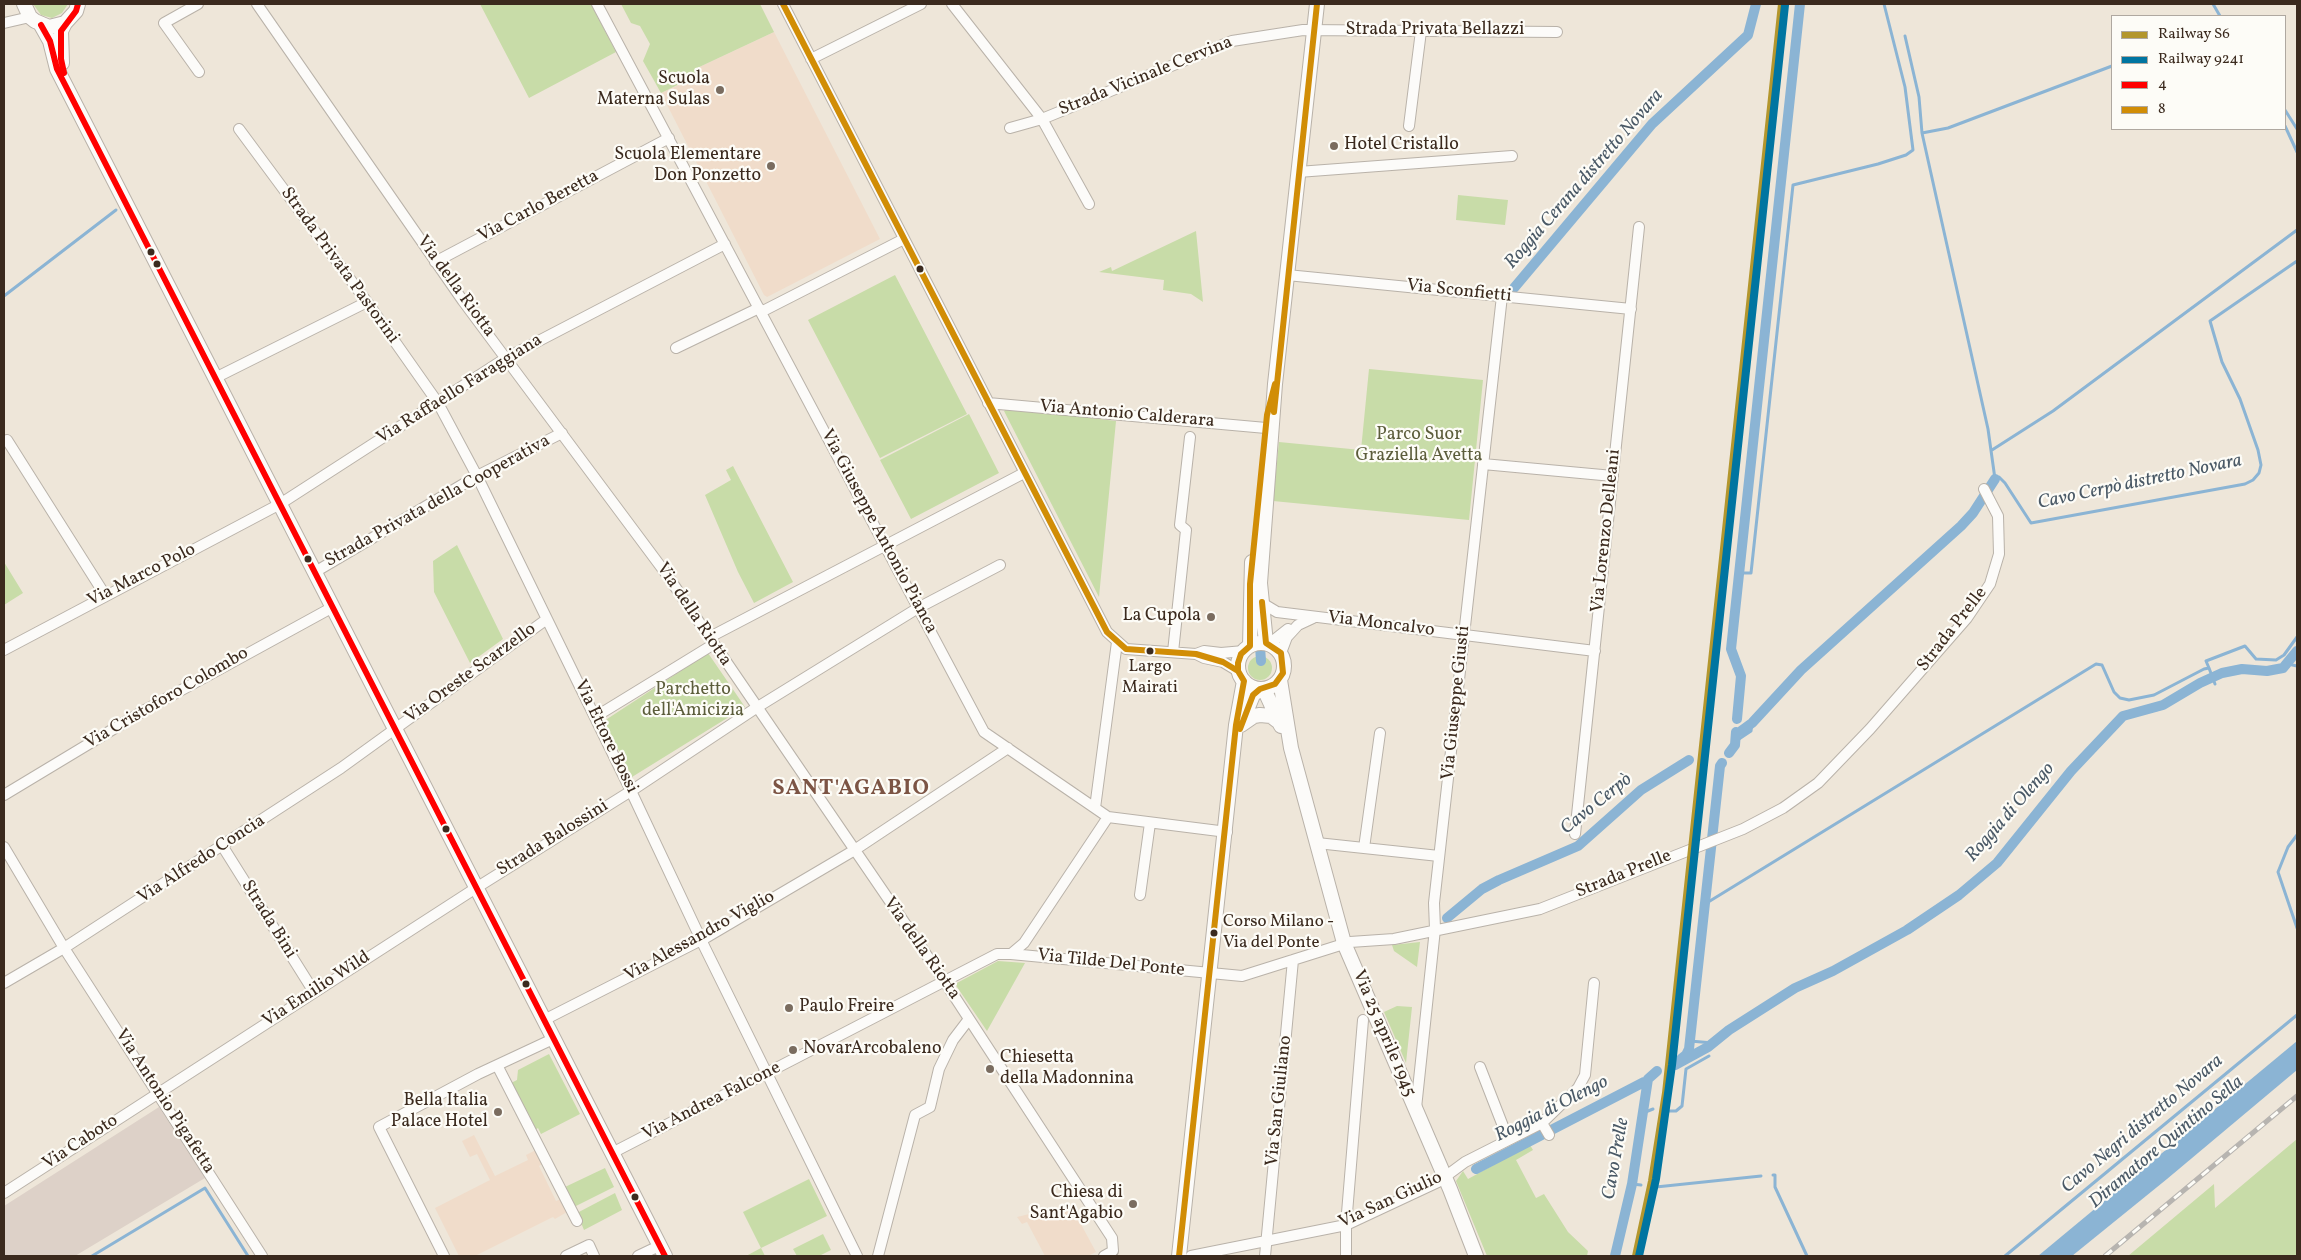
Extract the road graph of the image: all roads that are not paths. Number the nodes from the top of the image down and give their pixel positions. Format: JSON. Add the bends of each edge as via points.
{"nodes":[{"id":1,"x":24,"y":4,"type":"edge"},
{"id":2,"x":90,"y":4,"type":"edge"},
{"id":3,"x":198,"y":4,"type":"edge"},
{"id":4,"x":256,"y":4,"type":"edge"},
{"id":5,"x":597,"y":4,"type":"edge"},
{"id":6,"x":783,"y":4,"type":"edge"},
{"id":7,"x":921,"y":4,"type":"edge"},
{"id":8,"x":952,"y":4,"type":"edge"},
{"id":9,"x":1317,"y":4,"type":"edge"},
{"id":10,"x":77,"y":8,"type":"edge"},
{"id":11,"x":36,"y":21,"type":"junction"},
{"id":12,"x":5,"y":23,"type":"edge"},
{"id":13,"x":65,"y":23,"type":"junction"},
{"id":14,"x":1314,"y":31,"type":"junction"},
{"id":15,"x":1421,"y":31,"type":"junction"},
{"id":16,"x":1557,"y":32,"type":"dead end"},
{"id":17,"x":811,"y":59,"type":"junction"},
{"id":18,"x":200,"y":72,"type":"dead end"},
{"id":19,"x":68,"y":90,"type":"junction"},
{"id":20,"x":1042,"y":119,"type":"junction"},
{"id":21,"x":1409,"y":126,"type":"dead end"},
{"id":22,"x":1010,"y":128,"type":"dead end"},
{"id":23,"x":240,"y":129,"type":"dead end"},
{"id":24,"x":669,"y":138,"type":"junction"},
{"id":25,"x":1512,"y":156,"type":"dead end"},
{"id":26,"x":1298,"y":172,"type":"junction"},
{"id":27,"x":1089,"y":204,"type":"dead end"},
{"id":28,"x":1639,"y":227,"type":"dead end"},
{"id":29,"x":904,"y":239,"type":"junction"},
{"id":30,"x":725,"y":244,"type":"junction"},
{"id":31,"x":435,"y":262,"type":"junction"},
{"id":32,"x":1287,"y":275,"type":"junction"},
{"id":33,"x":1502,"y":296,"type":"junction"},
{"id":34,"x":367,"y":302,"type":"junction"},
{"id":35,"x":1631,"y":309,"type":"junction"},
{"id":36,"x":760,"y":310,"type":"junction"},
{"id":37,"x":676,"y":348,"type":"dead end"},
{"id":38,"x":506,"y":358,"type":"junction"},
{"id":39,"x":216,"y":378,"type":"junction"},
{"id":40,"x":1275,"y":384,"type":"junction"},
{"id":41,"x":438,"y":403,"type":"junction"},
{"id":42,"x":988,"y":403,"type":"junction"},
{"id":43,"x":1266,"y":428,"type":"junction"},
{"id":44,"x":562,"y":432,"type":"junction"},
{"id":45,"x":1190,"y":437,"type":"dead end"},
{"id":46,"x":7,"y":440,"type":"dead end"},
{"id":47,"x":1483,"y":464,"type":"junction"},
{"id":48,"x":1024,"y":474,"type":"junction"},
{"id":49,"x":477,"y":476,"type":"junction"},
{"id":50,"x":1613,"y":476,"type":"junction"},
{"id":51,"x":1986,"y":491,"type":"dead end"},
{"id":52,"x":280,"y":504,"type":"junction"},
{"id":53,"x":886,"y":547,"type":"junction"},
{"id":54,"x":1000,"y":565,"type":"dead end"},
{"id":55,"x":315,"y":572,"type":"junction"},
{"id":56,"x":1260,"y":583,"type":"junction"},
{"id":57,"x":105,"y":595,"type":"junction"},
{"id":58,"x":1262,"y":603,"type":"junction"},
{"id":59,"x":333,"y":607,"type":"junction"},
{"id":60,"x":918,"y":608,"type":"junction"},
{"id":61,"x":1314,"y":616,"type":"junction"},
{"id":62,"x":547,"y":619,"type":"junction"},
{"id":63,"x":1257,"y":623,"type":"junction"},
{"id":64,"x":1285,"y":635,"type":"junction"},
{"id":65,"x":1464,"y":635,"type":"junction"},
{"id":66,"x":712,"y":640,"type":"junction"},
{"id":67,"x":1117,"y":642,"type":"junction"},
{"id":68,"x":1267,"y":644,"type":"junction"},
{"id":69,"x":1247,"y":648,"type":"junction"},
{"id":70,"x":4,"y":650,"type":"edge"},
{"id":71,"x":1595,"y":651,"type":"junction"},
{"id":72,"x":1173,"y":652,"type":"junction"},
{"id":73,"x":1281,"y":653,"type":"junction"},
{"id":74,"x":1196,"y":654,"type":"junction"},
{"id":75,"x":1241,"y":676,"type":"junction"},
{"id":76,"x":1280,"y":680,"type":"junction"},
{"id":77,"x":1262,"y":689,"type":"junction"},
{"id":78,"x":1276,"y":701,"type":"junction"},
{"id":79,"x":756,"y":708,"type":"junction"},
{"id":80,"x":595,"y":717,"type":"junction"},
{"id":81,"x":1280,"y":723,"type":"junction"},
{"id":82,"x":1241,"y":725,"type":"junction"},
{"id":83,"x":395,"y":729,"type":"junction"},
{"id":84,"x":1380,"y":733,"type":"dead end"},
{"id":85,"x":1234,"y":746,"type":"junction"},
{"id":86,"x":1008,"y":748,"type":"junction"},
{"id":87,"x":1291,"y":748,"type":"junction"},
{"id":88,"x":631,"y":791,"type":"junction"},
{"id":89,"x":4,"y":795,"type":"edge"},
{"id":90,"x":1095,"y":808,"type":"junction"},
{"id":91,"x":1109,"y":817,"type":"junction"},
{"id":92,"x":1150,"y":823,"type":"junction"},
{"id":93,"x":1226,"y":832,"type":"junction"},
{"id":94,"x":1575,"y":834,"type":"dead end"},
{"id":95,"x":1317,"y":843,"type":"junction"},
{"id":96,"x":4,"y":847,"type":"edge"},
{"id":97,"x":223,"y":847,"type":"junction"},
{"id":98,"x":1364,"y":848,"type":"junction"},
{"id":99,"x":853,"y":850,"type":"junction"},
{"id":100,"x":1440,"y":856,"type":"junction"},
{"id":101,"x":476,"y":888,"type":"junction"},
{"id":102,"x":1140,"y":895,"type":"dead end"},
{"id":103,"x":1435,"y":929,"type":"junction"},
{"id":104,"x":701,"y":939,"type":"junction"},
{"id":105,"x":1344,"y":943,"type":"junction"},
{"id":106,"x":64,"y":948,"type":"junction"},
{"id":107,"x":1011,"y":954,"type":"junction"},
{"id":108,"x":1293,"y":960,"type":"junction"},
{"id":109,"x":1211,"y":975,"type":"junction"},
{"id":110,"x":945,"y":982,"type":"junction"},
{"id":111,"x":4,"y":983,"type":"edge"},
{"id":112,"x":1594,"y":983,"type":"dead end"},
{"id":113,"x":314,"y":992,"type":"junction"},
{"id":114,"x":969,"y":1019,"type":"junction"},
{"id":115,"x":544,"y":1020,"type":"junction"},
{"id":116,"x":1363,"y":1020,"type":"dead end"},
{"id":117,"x":553,"y":1039,"type":"junction"},
{"id":118,"x":498,"y":1066,"type":"junction"},
{"id":119,"x":1480,"y":1067,"type":"dead end"},
{"id":120,"x":768,"y":1073,"type":"junction"},
{"id":121,"x":158,"y":1093,"type":"junction"},
{"id":122,"x":1416,"y":1110,"type":"junction"},
{"id":123,"x":1508,"y":1139,"type":"junction"},
{"id":124,"x":612,"y":1154,"type":"junction"},
{"id":125,"x":1447,"y":1184,"type":"junction"},
{"id":126,"x":4,"y":1193,"type":"edge"},
{"id":127,"x":577,"y":1221,"type":"dead end"},
{"id":128,"x":1346,"y":1226,"type":"junction"},
{"id":129,"x":1266,"y":1242,"type":"junction"},
{"id":130,"x":662,"y":1251,"type":"edge"},
{"id":131,"x":262,"y":1256,"type":"edge"},
{"id":132,"x":444,"y":1256,"type":"edge"},
{"id":133,"x":566,"y":1256,"type":"edge"},
{"id":134,"x":594,"y":1256,"type":"edge"},
{"id":135,"x":638,"y":1256,"type":"edge"},
{"id":136,"x":857,"y":1256,"type":"edge"},
{"id":137,"x":878,"y":1256,"type":"edge"},
{"id":138,"x":1104,"y":1256,"type":"edge"},
{"id":139,"x":1179,"y":1256,"type":"edge"},
{"id":140,"x":1192,"y":1256,"type":"edge"},
{"id":141,"x":1265,"y":1256,"type":"edge"},
{"id":142,"x":1346,"y":1256,"type":"edge"},
{"id":143,"x":1476,"y":1256,"type":"edge"}],
"edges":[{"from":1,"to":11,"type":"main road"},
{"from":1,"to":12,"type":"street"},
{"from":2,"to":10,"type":"main road"},
{"from":3,"to":18,"type":"street","via":[[164,23]]},
{"from":4,"to":31,"type":"street","name":"Via della Riotta"},
{"from":5,"to":24,"type":"street","name":"Via Giuseppe Antonio Pianca"},
{"from":6,"to":17,"type":"street"},
{"from":7,"to":17,"type":"street"},
{"from":8,"to":20,"type":"street"},
{"from":9,"to":14,"type":"main road"},
{"from":10,"to":13,"type":"main road"},
{"from":11,"to":12,"type":"street"},
{"from":11,"to":13,"type":"main road","via":[[58,26]]},
{"from":11,"to":19,"type":"main road","via":[[50,41],[57,69]]},
{"from":13,"to":19,"type":"main road","via":[[61,31],[61,59]]},
{"from":14,"to":15,"type":"street","name":"Strada Privata Bellazzi"},
{"from":14,"to":20,"type":"street","name":"Strada Vicinale Cervina","via":[[1232,41]]},
{"from":14,"to":26,"type":"main road"},
{"from":15,"to":16,"type":"street","name":"Strada Privata Bellazzi"},
{"from":15,"to":21,"type":"street"},
{"from":17,"to":29,"type":"street"},
{"from":19,"to":39,"type":"main road"},
{"from":20,"to":22,"type":"street","name":"Strada Vicinale Cervina"},
{"from":20,"to":27,"type":"street"},
{"from":23,"to":34,"type":"street","name":"Strada Privata Pastorini"},
{"from":24,"to":30,"type":"street","name":"Via Giuseppe Antonio Pianca"},
{"from":24,"to":31,"type":"street","name":"Via Carlo Beretta"},
{"from":25,"to":26,"type":"street"},
{"from":26,"to":32,"type":"main road"},
{"from":28,"to":35,"type":"street","name":"Via Lorenzo Delleani"},
{"from":29,"to":36,"type":"street"},
{"from":29,"to":42,"type":"street"},
{"from":30,"to":36,"type":"street","name":"Via Giuseppe Antonio Pianca"},
{"from":30,"to":38,"type":"street","name":"Via Raffaello Faraggiana"},
{"from":31,"to":38,"type":"street","name":"Via della Riotta"},
{"from":32,"to":33,"type":"street","name":"Via Sconfietti"},
{"from":32,"to":40,"type":"main road"},
{"from":33,"to":35,"type":"street","name":"Via Sconfietti"},
{"from":33,"to":47,"type":"street","name":"Via Giuseppe Giusti"},
{"from":34,"to":39,"type":"street"},
{"from":34,"to":41,"type":"street","name":"Strada Privata Pastorini"},
{"from":35,"to":50,"type":"street","name":"Via Lorenzo Delleani"},
{"from":36,"to":37,"type":"street"},
{"from":36,"to":53,"type":"street","name":"Via Giuseppe Antonio Pianca"},
{"from":38,"to":41,"type":"street","name":"Via Raffaello Faraggiana"},
{"from":38,"to":44,"type":"street","name":"Via della Riotta"},
{"from":39,"to":52,"type":"main road"},
{"from":40,"to":43,"type":"main road"},
{"from":40,"to":56,"type":"main road"},
{"from":41,"to":49,"type":"street","name":"Via Ettore Bossi"},
{"from":41,"to":52,"type":"street","name":"Via Raffaello Faraggiana"},
{"from":42,"to":43,"type":"street","name":"Via Antonio Calderara"},
{"from":42,"to":48,"type":"street"},
{"from":43,"to":56,"type":"main road","via":[[1269,430],[1257,579]]},
{"from":43,"to":63,"type":"main road","via":[[1250,584]]},
{"from":44,"to":49,"type":"street","name":"Strada Privata della Cooperativa"},
{"from":44,"to":66,"type":"street","name":"Via della Riotta"},
{"from":45,"to":72,"type":"street","via":[[1180,524],[1186,530]]},
{"from":46,"to":57,"type":"street"},
{"from":47,"to":50,"type":"street"},
{"from":47,"to":65,"type":"street","name":"Via Giuseppe Giusti"},
{"from":48,"to":53,"type":"street"},
{"from":48,"to":67,"type":"street","via":[[1094,610]]},
{"from":49,"to":55,"type":"street","name":"Strada Privata della Cooperativa"},
{"from":49,"to":62,"type":"street","name":"Via Ettore Bossi"},
{"from":50,"to":71,"type":"street","name":"Via Lorenzo Delleani"},
{"from":51,"to":103,"type":"street","name":"Strada Prelle","via":[[1998,516],[1999,554],[1990,584],[1967,618],[1818,783],[1783,808],[1743,829],[1540,909]]},
{"from":52,"to":55,"type":"main road"},
{"from":52,"to":57,"type":"street","name":"Via Marco Polo"},
{"from":53,"to":60,"type":"street","name":"Via Giuseppe Antonio Pianca"},
{"from":53,"to":66,"type":"street"},
{"from":54,"to":60,"type":"street","name":"Strada Balossini"},
{"from":55,"to":59,"type":"main road"},
{"from":56,"to":58,"type":"main road"},
{"from":57,"to":70,"type":"street","name":"Via Marco Polo"},
{"from":58,"to":61,"type":"street","via":[[1277,612]]},
{"from":58,"to":63,"type":"main road"},
{"from":59,"to":83,"type":"main road"},
{"from":59,"to":89,"type":"street","name":"Via Cristoforo Colombo","via":[[145,710]]},
{"from":60,"to":79,"type":"street","name":"Strada Balossini"},
{"from":60,"to":86,"type":"street","name":"Via Giuseppe Antonio Pianca","via":[[984,732]]},
{"from":61,"to":64,"type":"street","name":"Via Moncalvo"},
{"from":61,"to":65,"type":"street","name":"Via Moncalvo"},
{"from":62,"to":80,"type":"street","name":"Via Ettore Bossi"},
{"from":62,"to":83,"type":"street","name":"Via Oreste Scarzello"},
{"from":63,"to":68,"type":"main road"},
{"from":63,"to":69,"type":"main road"},
{"from":64,"to":68,"type":"street","name":"Via Moncalvo"},
{"from":64,"to":73,"type":"street"},
{"from":65,"to":71,"type":"street","name":"Via Moncalvo"},
{"from":65,"to":100,"type":"street","name":"Via Giuseppe Giusti"},
{"from":66,"to":79,"type":"street","name":"Via della Riotta"},
{"from":66,"to":80,"type":"street"},
{"from":67,"to":72,"type":"street","via":[[1126,649]]},
{"from":67,"to":90,"type":"street"},
{"from":68,"to":69,"type":"main road"},
{"from":68,"to":73,"type":"main road"},
{"from":69,"to":74,"type":"street"},
{"from":69,"to":75,"type":"main road","via":[[1239,658]]},
{"from":71,"to":94,"type":"street","name":"Via Lorenzo Delleani"},
{"from":72,"to":74,"type":"street"},
{"from":73,"to":76,"type":"main road","via":[[1284,666]]},
{"from":74,"to":75,"type":"street","via":[[1223,662]]},
{"from":75,"to":77,"type":"main road"},
{"from":75,"to":85,"type":"main road"},
{"from":76,"to":77,"type":"main road","via":[[1272,687]]},
{"from":76,"to":78,"type":"main road"},
{"from":77,"to":78,"type":"main road"},
{"from":77,"to":82,"type":"main road","via":[[1253,695]]},
{"from":78,"to":81,"type":"main road","name":"Via 25 aprile 1945"},
{"from":78,"to":87,"type":"main road","name":"Via 25 aprile 1945"},
{"from":79,"to":88,"type":"street","name":"Strada Balossini"},
{"from":79,"to":99,"type":"street","name":"Via della Riotta"},
{"from":80,"to":88,"type":"street","name":"Via Ettore Bossi"},
{"from":81,"to":82,"type":"main road","via":[[1271,716],[1260,715]]},
{"from":81,"to":87,"type":"main road","name":"Via 25 aprile 1945"},
{"from":82,"to":85,"type":"main road"},
{"from":83,"to":97,"type":"street","name":"Via Alfredo Concia"},
{"from":83,"to":101,"type":"main road"},
{"from":84,"to":98,"type":"street"},
{"from":85,"to":93,"type":"main road"},
{"from":86,"to":90,"type":"street","name":"Via Giuseppe Antonio Pianca"},
{"from":86,"to":99,"type":"street","name":"Via Alessandro Viglio"},
{"from":87,"to":95,"type":"main road","name":"Via 25 aprile 1945"},
{"from":88,"to":101,"type":"street","name":"Strada Balossini"},
{"from":88,"to":104,"type":"street","name":"Via Ettore Bossi"},
{"from":90,"to":91,"type":"street","name":"Via Giuseppe Antonio Pianca"},
{"from":91,"to":92,"type":"street"},
{"from":91,"to":107,"type":"street","via":[[1024,943]]},
{"from":92,"to":93,"type":"street"},
{"from":92,"to":102,"type":"street"},
{"from":93,"to":109,"type":"main road"},
{"from":95,"to":98,"type":"street"},
{"from":95,"to":105,"type":"main road","name":"Via 25 aprile 1945"},
{"from":96,"to":106,"type":"street","name":"Via Antonio Pigafetta"},
{"from":97,"to":106,"type":"street","name":"Via Alfredo Concia"},
{"from":97,"to":113,"type":"street","name":"Strada Bini"},
{"from":98,"to":100,"type":"street"},
{"from":99,"to":104,"type":"street","name":"Via Alessandro Viglio"},
{"from":99,"to":110,"type":"street","name":"Via della Riotta"},
{"from":100,"to":103,"type":"street","name":"Via Giuseppe Giusti","via":[[1434,903]]},
{"from":101,"to":113,"type":"street","name":"Via Emilio Wild"},
{"from":101,"to":115,"type":"main road"},
{"from":103,"to":105,"type":"street","name":"Strada Prelle","via":[[1394,939]]},
{"from":103,"to":122,"type":"street","name":"Via Giuseppe Giusti"},
{"from":104,"to":115,"type":"street","name":"Via Alessandro Viglio"},
{"from":104,"to":120,"type":"street","name":"Via Ettore Bossi"},
{"from":105,"to":108,"type":"street","name":"Strada Prelle"},
{"from":105,"to":122,"type":"main road","name":"Via 25 aprile 1945"},
{"from":106,"to":111,"type":"street","name":"Via Alfredo Concia"},
{"from":106,"to":121,"type":"street","name":"Via Antonio Pigafetta"},
{"from":107,"to":109,"type":"street","name":"Via Tilde Del Ponte"},
{"from":107,"to":110,"type":"street","name":"Via Andrea Falcone","via":[[997,954]]},
{"from":108,"to":109,"type":"street","name":"Strada Prelle","via":[[1242,976]]},
{"from":108,"to":129,"type":"street","name":"Via San Giuliano"},
{"from":109,"to":139,"type":"main road"},
{"from":110,"to":114,"type":"street","name":"Via della Riotta"},
{"from":110,"to":120,"type":"street","name":"Via Andrea Falcone"},
{"from":112,"to":123,"type":"street","name":"Via San Giulio","via":[[1585,1075],[1578,1088],[1546,1129]]},
{"from":113,"to":121,"type":"street","name":"Via Emilio Wild"},
{"from":114,"to":137,"type":"street","via":[[953,1040],[939,1069],[930,1107],[915,1115]]},
{"from":114,"to":138,"type":"street","name":"Via della Riotta","via":[[1112,1238],[1113,1251]]},
{"from":115,"to":117,"type":"main road"},
{"from":116,"to":128,"type":"street"},
{"from":117,"to":118,"type":"street"},
{"from":117,"to":124,"type":"main road"},
{"from":118,"to":127,"type":"street"},
{"from":118,"to":132,"type":"street","via":[[379,1127]]},
{"from":119,"to":123,"type":"street"},
{"from":120,"to":124,"type":"street","name":"Via Andrea Falcone"},
{"from":120,"to":136,"type":"street","name":"Via Ettore Bossi"},
{"from":121,"to":126,"type":"street","name":"Via Caboto"},
{"from":121,"to":131,"type":"street","name":"Via Antonio Pigafetta"},
{"from":122,"to":125,"type":"main road","name":"Via 25 aprile 1945"},
{"from":123,"to":125,"type":"street","name":"Via San Giulio","via":[[1452,1170]]},
{"from":124,"to":130,"type":"main road"},
{"from":125,"to":128,"type":"street","name":"Via San Giulio"},
{"from":125,"to":143,"type":"main road","name":"Via 25 aprile 1945"},
{"from":128,"to":129,"type":"street","name":"Via San Giulio"},
{"from":128,"to":142,"type":"street"},
{"from":129,"to":140,"type":"street","name":"Via San Giulio"},
{"from":129,"to":141,"type":"street","name":"Via San Giuliano"},
{"from":130,"to":135,"type":"street"},
{"from":133,"to":134,"type":"street","via":[[589,1245]]}]}
